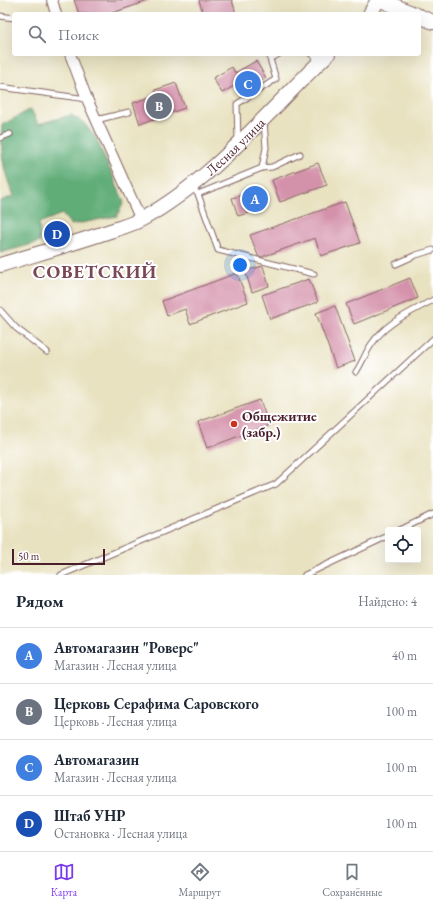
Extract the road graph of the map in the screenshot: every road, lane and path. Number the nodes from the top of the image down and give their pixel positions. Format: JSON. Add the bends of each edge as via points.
{"nodes":[{"id":1,"x":52,"y":0,"type":"edge"},
{"id":2,"x":379,"y":0,"type":"edge"},
{"id":3,"x":55,"y":12,"type":"edge"},
{"id":4,"x":371,"y":12,"type":"edge"},
{"id":5,"x":409,"y":12,"type":"edge"},
{"id":6,"x":0,"y":16,"type":"edge"},
{"id":7,"x":421,"y":17,"type":"edge"},
{"id":8,"x":12,"y":18,"type":"edge"},
{"id":9,"x":433,"y":22,"type":"edge"},
{"id":10,"x":71,"y":56,"type":"edge"},
{"id":11,"x":276,"y":56,"type":"edge"},
{"id":12,"x":320,"y":56,"type":"edge"},
{"id":13,"x":0,"y":87,"type":"edge"},
{"id":14,"x":86,"y":99,"type":"junction"},
{"id":15,"x":129,"y":112,"type":"dead end"},
{"id":16,"x":264,"y":117,"type":"junction"},
{"id":17,"x":96,"y":120,"type":"junction"},
{"id":18,"x":10,"y":134,"type":"dead end"},
{"id":19,"x":0,"y":138,"type":"edge"},
{"id":20,"x":238,"y":143,"type":"junction"},
{"id":21,"x":300,"y":154,"type":"dead end"},
{"id":22,"x":262,"y":168,"type":"junction"},
{"id":23,"x":194,"y":190,"type":"junction"},
{"id":24,"x":141,"y":220,"type":"junction"},
{"id":25,"x":433,"y":250,"type":"edge"},
{"id":26,"x":396,"y":264,"type":"dead end"},
{"id":27,"x":0,"y":266,"type":"edge"},
{"id":28,"x":314,"y":274,"type":"dead end"},
{"id":29,"x":433,"y":300,"type":"edge"},
{"id":30,"x":0,"y":310,"type":"edge"},
{"id":31,"x":433,"y":339,"type":"edge"},
{"id":32,"x":47,"y":352,"type":"dead end"},
{"id":33,"x":356,"y":372,"type":"dead end"},
{"id":34,"x":433,"y":514,"type":"edge"},
{"id":35,"x":406,"y":527,"type":"edge"},
{"id":36,"x":385,"y":537,"type":"edge"},
{"id":37,"x":61,"y":575,"type":"edge"},
{"id":38,"x":306,"y":575,"type":"edge"}],
"edges":[{"from":1,"to":3,"type":"street"},
{"from":2,"to":4,"type":"main road"},
{"from":2,"to":5,"type":"main road"},
{"from":6,"to":8,"type":"lane"},
{"from":7,"to":9,"type":"main road"},
{"from":10,"to":14,"type":"street"},
{"from":11,"to":20,"type":"lane","via":[[270,60],[276,80],[237,104]]},
{"from":12,"to":16,"type":"main road","name":"Лесная улица"},
{"from":13,"to":14,"type":"lane"},
{"from":14,"to":17,"type":"street"},
{"from":15,"to":17,"type":"lane"},
{"from":16,"to":20,"type":"main road","name":"Лесная улица"},
{"from":16,"to":22,"type":"lane","via":[[266,148]]},
{"from":17,"to":24,"type":"street"},
{"from":18,"to":19,"type":"lane"},
{"from":20,"to":23,"type":"main road","name":"Лесная улица"},
{"from":21,"to":22,"type":"lane","via":[[272,167]]},
{"from":22,"to":23,"type":"lane"},
{"from":23,"to":24,"type":"main road","name":"Лесная улица"},
{"from":23,"to":28,"type":"lane","via":[[218,250]]},
{"from":24,"to":27,"type":"main road","name":"Лесная улица"},
{"from":25,"to":26,"type":"lane"},
{"from":29,"to":33,"type":"lane","via":[[398,318],[386,328],[371,345]]},
{"from":30,"to":32,"type":"lane","via":[[16,328]]},
{"from":31,"to":37,"type":"lane","via":[[276,484]]},
{"from":34,"to":35,"type":"lane"},
{"from":36,"to":38,"type":"lane"}]}
